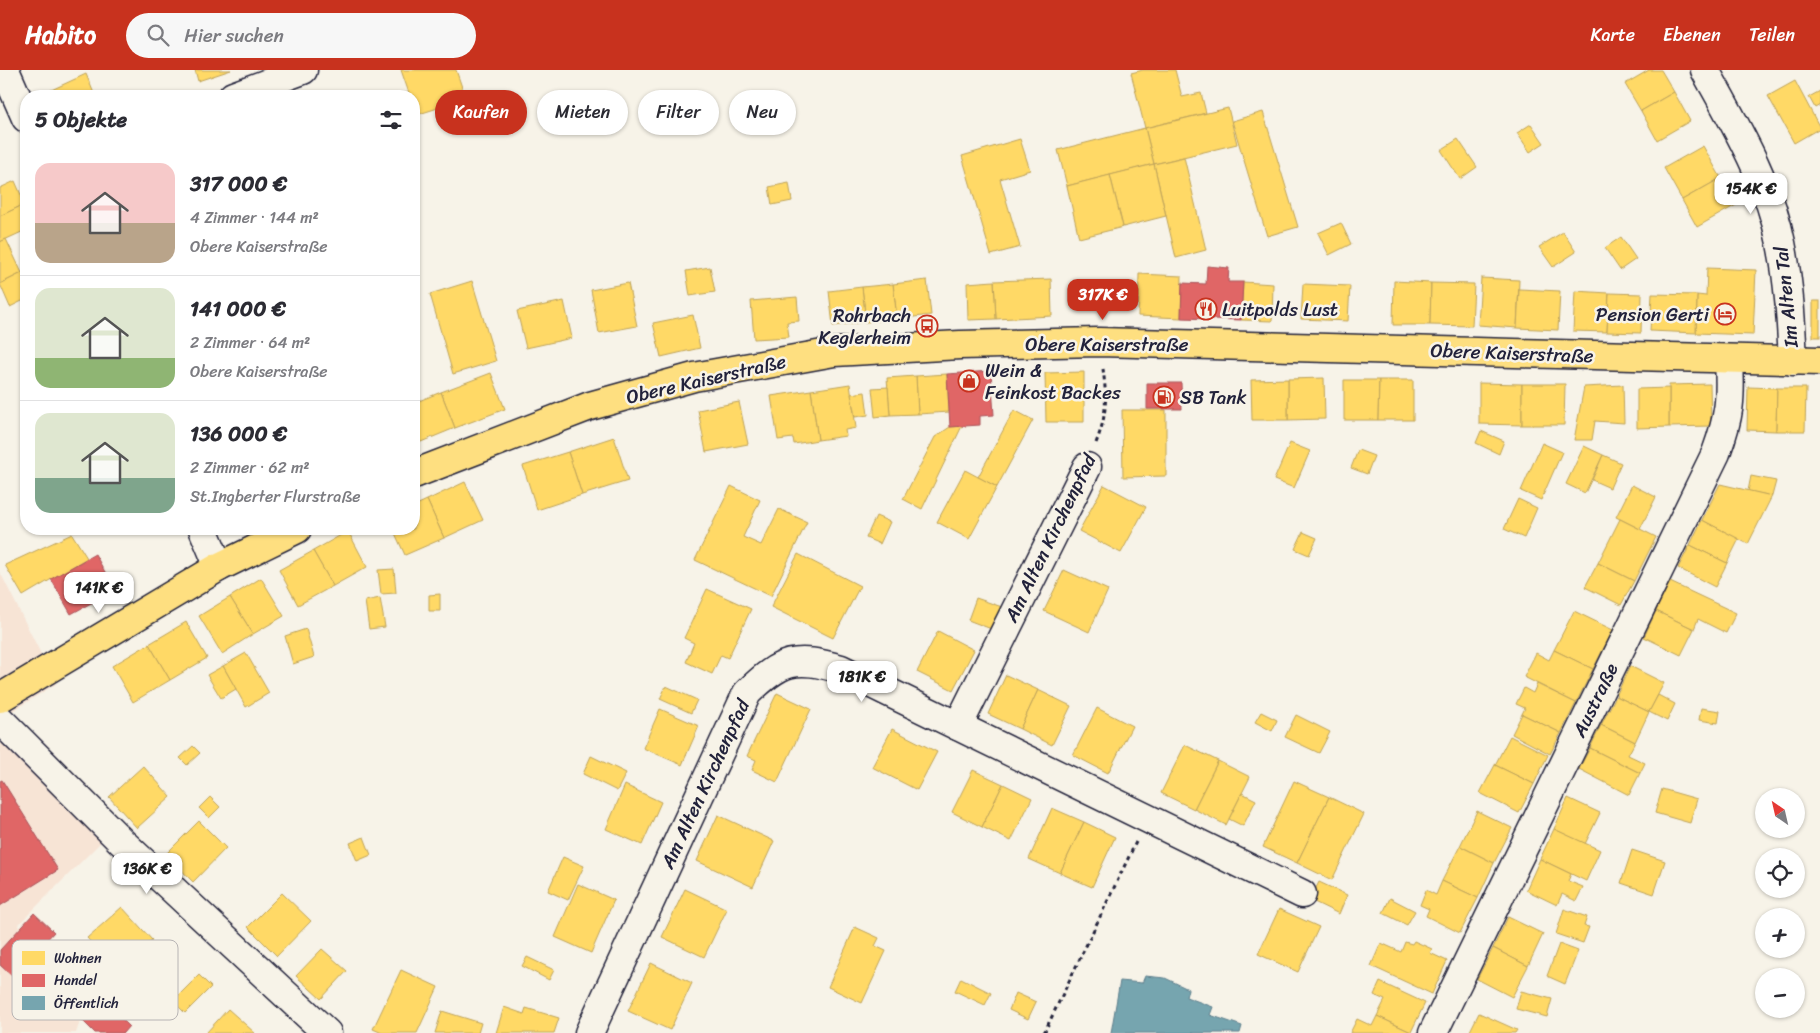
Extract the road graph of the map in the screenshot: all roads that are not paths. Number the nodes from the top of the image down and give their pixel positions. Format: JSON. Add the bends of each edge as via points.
{"nodes":[{"id":1,"x":5,"y":70,"type":"edge"},
{"id":2,"x":303,"y":70,"type":"edge"},
{"id":3,"x":1705,"y":70,"type":"edge"},
{"id":4,"x":249,"y":90,"type":"edge"},
{"id":5,"x":20,"y":104,"type":"edge"},
{"id":6,"x":1730,"y":359,"type":"junction"},
{"id":7,"x":1793,"y":360,"type":"junction"},
{"id":8,"x":1820,"y":360,"type":"edge"},
{"id":9,"x":1087,"y":467,"type":"road end"},
{"id":10,"x":420,"y":472,"type":"edge"},
{"id":11,"x":206,"y":535,"type":"edge"},
{"id":12,"x":285,"y":535,"type":"edge"},
{"id":13,"x":220,"y":567,"type":"junction"},
{"id":14,"x":0,"y":698,"type":"edge"},
{"id":15,"x":0,"y":720,"type":"edge"},
{"id":16,"x":958,"y":726,"type":"junction"},
{"id":17,"x":1302,"y":894,"type":"dead end"},
{"id":18,"x":327,"y":1033,"type":"edge"},
{"id":19,"x":589,"y":1033,"type":"edge"},
{"id":20,"x":1433,"y":1033,"type":"edge"}],
"edges":[{"from":1,"to":5,"type":"street"},
{"from":2,"to":4,"type":"street"},
{"from":3,"to":7,"type":"street","name":"Im Alten Tal","via":[[1748,148],[1776,225],[1789,291]]},
{"from":6,"to":7,"type":"main road","name":"Obere Kaiserstraße"},
{"from":6,"to":10,"type":"main road","name":"Obere Kaiserstraße","via":[[1100,342],[834,352],[694,377],[590,406]]},
{"from":6,"to":20,"type":"street","name":"Austraße","via":[[1728,421],[1716,453]]},
{"from":7,"to":8,"type":"main road","name":"Obere Kaiserstraße"},
{"from":9,"to":16,"type":"street","name":"Am Alten Kirchenpfad"},
{"from":11,"to":13,"type":"street"},
{"from":12,"to":13,"type":"main road"},
{"from":13,"to":14,"type":"main road"},
{"from":15,"to":18,"type":"street","via":[[122,842]]},
{"from":16,"to":17,"type":"street","name":"Am Alten Kirchenpfad"},
{"from":16,"to":19,"type":"street","name":"Am Alten Kirchenpfad","via":[[841,669],[811,661],[786,664],[767,673],[747,693]]}]}
